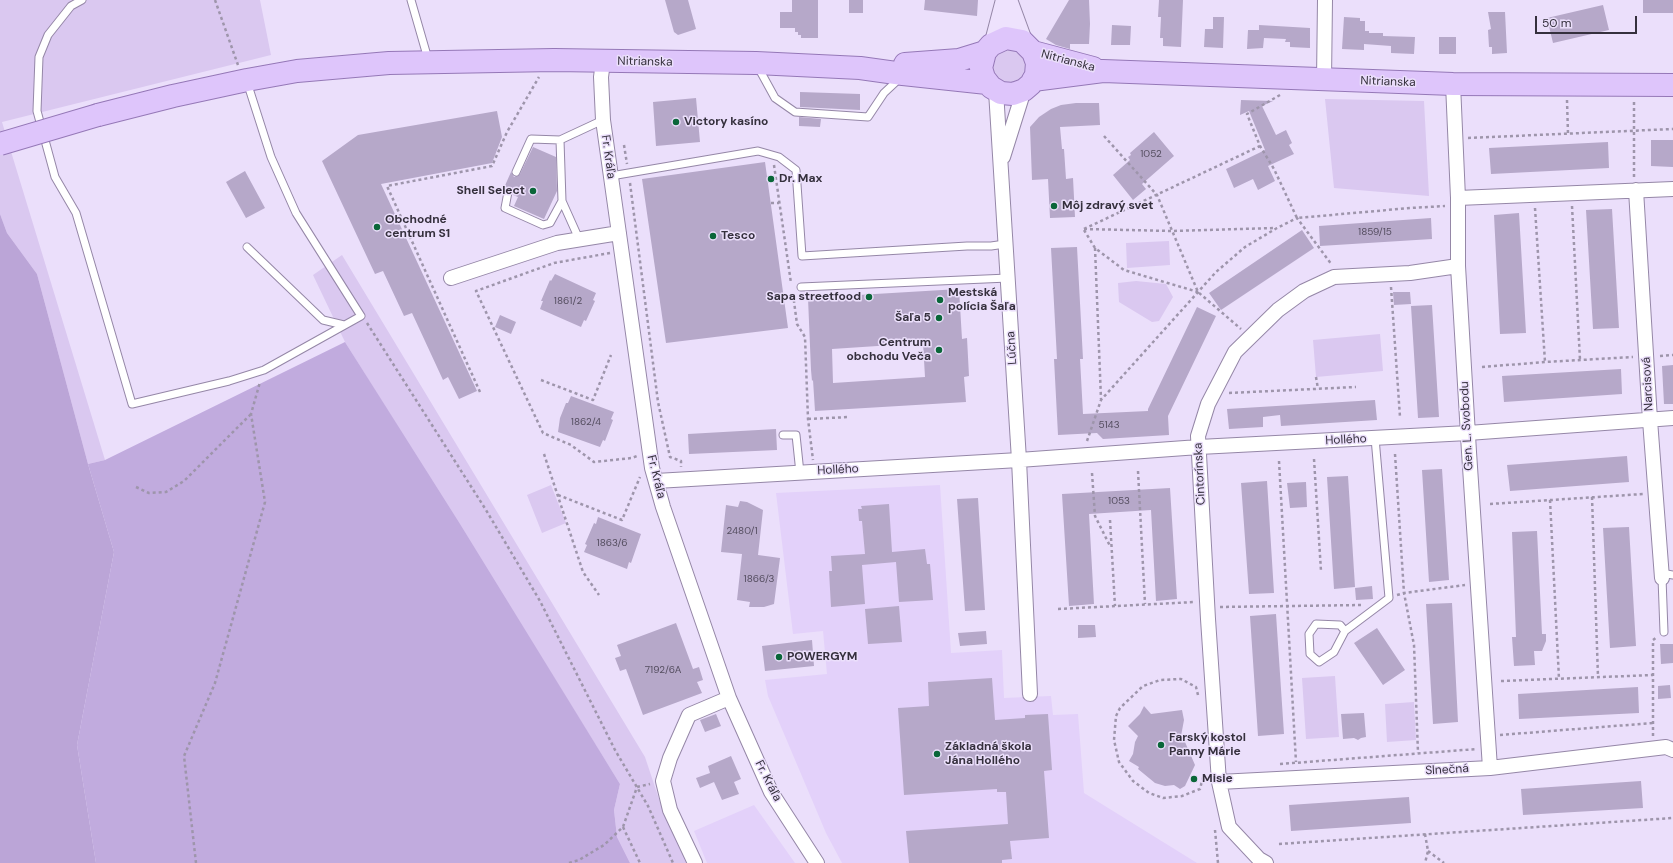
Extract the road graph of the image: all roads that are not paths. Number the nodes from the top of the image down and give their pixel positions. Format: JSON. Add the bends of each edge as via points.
{"nodes":[{"id":1,"x":82,"y":0,"type":"edge"},
{"id":2,"x":411,"y":0,"type":"edge"},
{"id":3,"x":1007,"y":0,"type":"edge"},
{"id":4,"x":1325,"y":0,"type":"edge"},
{"id":5,"x":990,"y":47,"type":"junction"},
{"id":6,"x":1027,"y":47,"type":"junction"},
{"id":7,"x":429,"y":62,"type":"junction"},
{"id":8,"x":603,"y":62,"type":"junction"},
{"id":9,"x":756,"y":63,"type":"junction"},
{"id":10,"x":860,"y":68,"type":"junction"},
{"id":11,"x":1103,"y":70,"type":"junction"},
{"id":12,"x":243,"y":74,"type":"junction"},
{"id":13,"x":903,"y":74,"type":"junction"},
{"id":14,"x":1324,"y":80,"type":"junction"},
{"id":15,"x":1453,"y":84,"type":"junction"},
{"id":16,"x":1028,"y":85,"type":"junction"},
{"id":17,"x":1673,"y":85,"type":"edge"},
{"id":18,"x":991,"y":87,"type":"junction"},
{"id":19,"x":603,"y":120,"type":"junction"},
{"id":20,"x":560,"y":140,"type":"junction"},
{"id":21,"x":0,"y":144,"type":"edge"},
{"id":22,"x":1001,"y":165,"type":"junction"},
{"id":23,"x":516,"y":172,"type":"dead end"},
{"id":24,"x":611,"y":176,"type":"junction"},
{"id":25,"x":1635,"y":185,"type":"junction"},
{"id":26,"x":1673,"y":189,"type":"edge"},
{"id":27,"x":508,"y":192,"type":"dead end"},
{"id":28,"x":562,"y":201,"type":"junction"},
{"id":29,"x":1458,"y":202,"type":"junction"},
{"id":30,"x":619,"y":232,"type":"junction"},
{"id":31,"x":579,"y":239,"type":"junction"},
{"id":32,"x":1005,"y":244,"type":"junction"},
{"id":33,"x":247,"y":246,"type":"dead end"},
{"id":34,"x":1458,"y":266,"type":"junction"},
{"id":35,"x":450,"y":278,"type":"dead end"},
{"id":36,"x":1008,"y":278,"type":"junction"},
{"id":37,"x":801,"y":287,"type":"dead end"},
{"id":38,"x":344,"y":325,"type":"junction"},
{"id":39,"x":1673,"y":418,"type":"edge"},
{"id":40,"x":1650,"y":420,"type":"junction"},
{"id":41,"x":1468,"y":433,"type":"junction"},
{"id":42,"x":783,"y":435,"type":"dead end"},
{"id":43,"x":1375,"y":438,"type":"junction"},
{"id":44,"x":1199,"y":447,"type":"junction"},
{"id":45,"x":1019,"y":460,"type":"junction"},
{"id":46,"x":800,"y":473,"type":"junction"},
{"id":47,"x":656,"y":481,"type":"junction"},
{"id":48,"x":1665,"y":575,"type":"edge"},
{"id":49,"x":1345,"y":631,"type":"junction"},
{"id":50,"x":1664,"y":632,"type":"road end"},
{"id":51,"x":1030,"y":694,"type":"dead end"},
{"id":52,"x":729,"y":698,"type":"junction"},
{"id":53,"x":1664,"y":748,"type":"edge"},
{"id":54,"x":1490,"y":768,"type":"junction"},
{"id":55,"x":1219,"y":782,"type":"junction"},
{"id":56,"x":1259,"y":862,"type":"edge"},
{"id":57,"x":695,"y":863,"type":"edge"},
{"id":58,"x":817,"y":863,"type":"edge"}],
"edges":[{"from":1,"to":38,"type":"lane","via":[[72,6],[48,35],[38,57],[37,111],[55,177],[76,213],[132,404],[264,370]]},
{"from":2,"to":7,"type":"lane"},
{"from":3,"to":5,"type":"main road"},
{"from":3,"to":6,"type":"main road"},
{"from":4,"to":14,"type":"street"},
{"from":5,"to":6,"type":"main road","name":"Nitrianska","via":[[1006,38]]},
{"from":5,"to":10,"type":"main road","name":"Nitrianska","via":[[959,60]]},
{"from":5,"to":18,"type":"main road","via":[[981,68]]},
{"from":6,"to":11,"type":"main road","name":"Nitrianska"},
{"from":6,"to":16,"type":"main road","name":"Nitrianska","via":[[1036,58],[1037,69]]},
{"from":7,"to":8,"type":"main road","name":"Nitrianska"},
{"from":7,"to":12,"type":"main road","name":"Nitrianska"},
{"from":8,"to":9,"type":"main road","name":"Nitrianska"},
{"from":8,"to":19,"type":"street","name":"Fr. Kráľa"},
{"from":9,"to":10,"type":"main road","name":"Nitrianska"},
{"from":9,"to":13,"type":"lane","via":[[775,98],[795,112],[868,117],[884,93]]},
{"from":10,"to":13,"type":"main road","name":"Nitrianska"},
{"from":11,"to":14,"type":"main road","name":"Nitrianska"},
{"from":11,"to":16,"type":"main road","name":"Nitrianska"},
{"from":12,"to":21,"type":"main road","name":"Nitrianska","bridge":true},
{"from":12,"to":38,"type":"lane","via":[[271,158],[296,213],[361,316]]},
{"from":13,"to":18,"type":"main road","name":"Nitrianska"},
{"from":14,"to":15,"type":"main road","name":"Nitrianska"},
{"from":15,"to":17,"type":"main road","name":"Nitrianska"},
{"from":15,"to":29,"type":"street","name":"Gen. L. Svobodu"},
{"from":16,"to":18,"type":"main road","name":"Nitrianska","via":[[1019,92],[1007,94]]},
{"from":16,"to":22,"type":"street","name":"Lúčna"},
{"from":18,"to":22,"type":"street","name":"Lúčna"},
{"from":19,"to":20,"type":"lane"},
{"from":19,"to":24,"type":"street","name":"Fr. Kráľa"},
{"from":20,"to":23,"type":"lane","via":[[531,139]]},
{"from":20,"to":28,"type":"lane"},
{"from":22,"to":32,"type":"street","name":"Lúčna"},
{"from":24,"to":30,"type":"street","name":"Fr. Kráľa"},
{"from":24,"to":32,"type":"lane","via":[[758,151],[779,157],[796,170],[802,256]]},
{"from":25,"to":26,"type":"street"},
{"from":25,"to":29,"type":"street"},
{"from":25,"to":40,"type":"street","name":"Narcisová"},
{"from":27,"to":28,"type":"lane","via":[[505,208],[543,226],[550,223]]},
{"from":28,"to":31,"type":"lane"},
{"from":29,"to":34,"type":"street","name":"Gen. L. Svobodu"},
{"from":30,"to":31,"type":"street"},
{"from":30,"to":47,"type":"street","name":"Fr. Kráľa","via":[[642,404]]},
{"from":31,"to":35,"type":"street","via":[[557,243]]},
{"from":32,"to":36,"type":"street","name":"Lúčna"},
{"from":33,"to":38,"type":"lane","via":[[323,320]]},
{"from":34,"to":41,"type":"street","name":"Gen. L. Svobodu"},
{"from":34,"to":44,"type":"street","name":"Cintorínska","via":[[1410,273],[1334,277],[1304,291],[1278,310],[1236,352],[1208,404],[1198,436]]},
{"from":36,"to":37,"type":"lane"},
{"from":36,"to":45,"type":"street","name":"Lúčna"},
{"from":39,"to":40,"type":"street","name":"Hollého"},
{"from":40,"to":41,"type":"street","name":"Hollého"},
{"from":40,"to":48,"type":"street","name":"Narcisová"},
{"from":41,"to":43,"type":"street","name":"Hollého"},
{"from":41,"to":54,"type":"street","name":"Gen. L. Svobodu"},
{"from":42,"to":46,"type":"lane","via":[[796,435]]},
{"from":43,"to":44,"type":"street","name":"Hollého"},
{"from":43,"to":49,"type":"lane","via":[[1389,598]]},
{"from":44,"to":45,"type":"street","name":"Hollého"},
{"from":44,"to":55,"type":"street","name":"Cintorínska"},
{"from":45,"to":46,"type":"street","name":"Hollého"},
{"from":45,"to":51,"type":"street"},
{"from":46,"to":47,"type":"street","name":"Hollého"},
{"from":47,"to":52,"type":"street","name":"Fr. Kráľa"},
{"from":48,"to":50,"type":"lane"},
{"from":49,"to":49,"type":"lane","via":[[1334,652],[1319,662],[1310,654],[1309,634],[1316,624],[1340,624]]},
{"from":52,"to":57,"type":"street","via":[[689,715],[663,781],[670,810]]},
{"from":52,"to":58,"type":"street","name":"Fr. Kráľa","via":[[772,792]]},
{"from":53,"to":54,"type":"street","name":"Slnečná"},
{"from":54,"to":55,"type":"street","name":"Slnečná"},
{"from":55,"to":56,"type":"street","name":"Cintorínska","via":[[1229,826]]}]}
